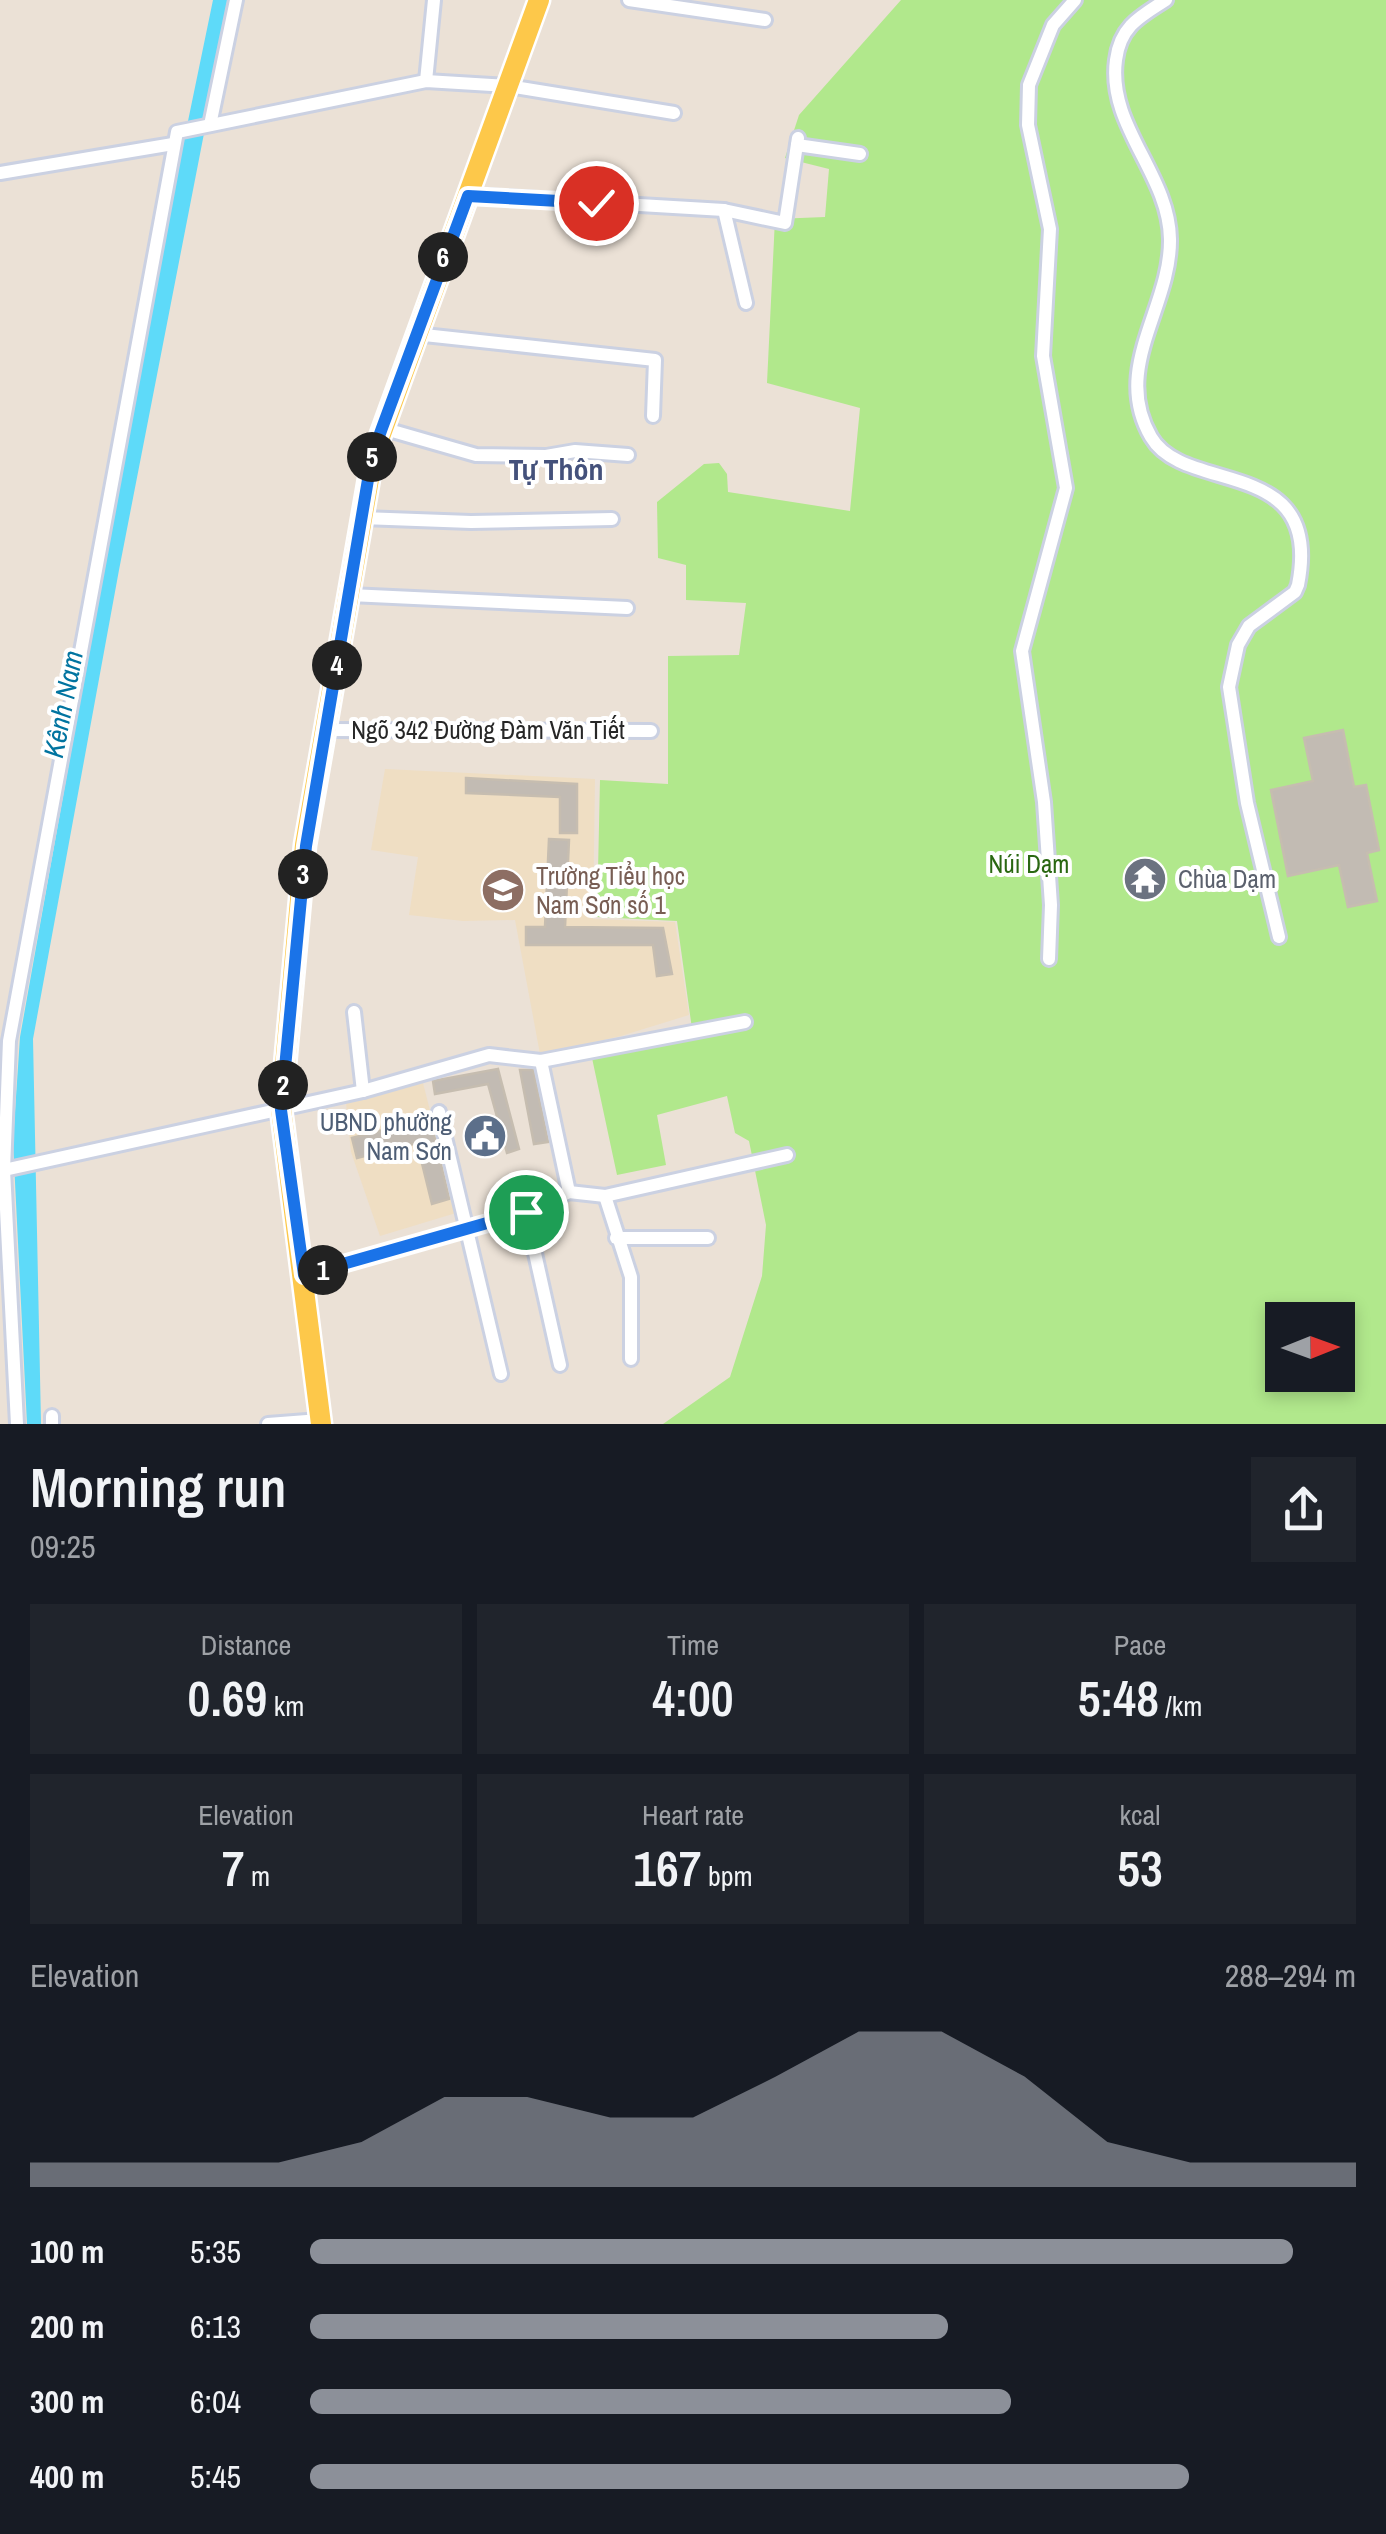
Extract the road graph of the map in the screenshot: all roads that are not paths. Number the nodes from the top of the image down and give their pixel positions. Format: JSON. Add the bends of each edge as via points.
{"nodes":[{"id":1,"x":236,"y":0,"type":"edge"},
{"id":2,"x":434,"y":0,"type":"edge"},
{"id":3,"x":539,"y":0,"type":"edge"},
{"id":4,"x":629,"y":0,"type":"edge"},
{"id":5,"x":1076,"y":0,"type":"edge"},
{"id":6,"x":1166,"y":0,"type":"edge"},
{"id":7,"x":764,"y":20,"type":"dead end"},
{"id":8,"x":426,"y":81,"type":"junction"},
{"id":9,"x":508,"y":86,"type":"junction"},
{"id":10,"x":674,"y":113,"type":"dead end"},
{"id":11,"x":210,"y":125,"type":"junction"},
{"id":12,"x":175,"y":138,"type":"junction"},
{"id":13,"x":860,"y":154,"type":"dead end"},
{"id":14,"x":0,"y":173,"type":"edge"},
{"id":15,"x":468,"y":196,"type":"junction"},
{"id":16,"x":724,"y":210,"type":"junction"},
{"id":17,"x":746,"y":303,"type":"dead end"},
{"id":18,"x":415,"y":334,"type":"junction"},
{"id":19,"x":653,"y":416,"type":"dead end"},
{"id":20,"x":382,"y":428,"type":"junction"},
{"id":21,"x":628,"y":455,"type":"dead end"},
{"id":22,"x":362,"y":518,"type":"junction"},
{"id":23,"x":612,"y":519,"type":"dead end"},
{"id":24,"x":350,"y":594,"type":"junction"},
{"id":25,"x":627,"y":608,"type":"dead end"},
{"id":26,"x":326,"y":730,"type":"junction"},
{"id":27,"x":651,"y":730,"type":"dead end"},
{"id":28,"x":1279,"y":937,"type":"dead end"},
{"id":29,"x":1049,"y":959,"type":"dead end"},
{"id":30,"x":354,"y":1012,"type":"dead end"},
{"id":31,"x":745,"y":1022,"type":"dead end"},
{"id":32,"x":541,"y":1060,"type":"junction"},
{"id":33,"x":363,"y":1091,"type":"junction"},
{"id":34,"x":281,"y":1110,"type":"junction"},
{"id":35,"x":439,"y":1112,"type":"dead end"},
{"id":36,"x":787,"y":1154,"type":"dead end"},
{"id":37,"x":2,"y":1171,"type":"edge"},
{"id":38,"x":569,"y":1192,"type":"junction"},
{"id":39,"x":605,"y":1196,"type":"junction"},
{"id":40,"x":526,"y":1212,"type":"junction"},
{"id":41,"x":467,"y":1230,"type":"junction"},
{"id":42,"x":616,"y":1238,"type":"junction"},
{"id":43,"x":708,"y":1238,"type":"dead end"},
{"id":44,"x":304,"y":1275,"type":"junction"},
{"id":45,"x":5,"y":1279,"type":"edge"},
{"id":46,"x":631,"y":1359,"type":"dead end"},
{"id":47,"x":560,"y":1366,"type":"dead end"},
{"id":48,"x":501,"y":1374,"type":"dead end"},
{"id":49,"x":320,"y":1422,"type":"edge"},
{"id":50,"x":17,"y":1424,"type":"edge"},
{"id":51,"x":268,"y":1424,"type":"edge"}],
"edges":[{"from":1,"to":11,"type":"street"},
{"from":2,"to":8,"type":"street"},
{"from":3,"to":9,"type":"main road"},
{"from":4,"to":7,"type":"street"},
{"from":5,"to":29,"type":"street","via":[[1054,25],[1029,85],[1028,126],[1050,229],[1043,356],[1066,488],[1022,652],[1044,802]]},
{"from":6,"to":28,"type":"street","via":[[1127,26],[1115,68],[1118,105],[1161,196],[1170,237],[1166,282],[1140,352],[1136,393],[1148,434],[1168,458],[1266,490],[1296,533],[1295,592],[1249,626],[1228,687]]},
{"from":8,"to":9,"type":"street"},
{"from":8,"to":11,"type":"street"},
{"from":9,"to":10,"type":"street"},
{"from":9,"to":15,"type":"main road"},
{"from":11,"to":12,"type":"street"},
{"from":12,"to":14,"type":"street"},
{"from":12,"to":37,"type":"street","via":[[13,1015]]},
{"from":13,"to":16,"type":"street","via":[[798,141],[785,223]]},
{"from":15,"to":16,"type":"street"},
{"from":15,"to":18,"type":"main road"},
{"from":16,"to":17,"type":"street"},
{"from":18,"to":19,"type":"street","via":[[655,360]]},
{"from":18,"to":20,"type":"main road"},
{"from":20,"to":21,"type":"street","via":[[476,455]]},
{"from":20,"to":22,"type":"main road"},
{"from":22,"to":23,"type":"street"},
{"from":22,"to":24,"type":"main road"},
{"from":24,"to":25,"type":"street"},
{"from":24,"to":26,"type":"main road"},
{"from":26,"to":27,"type":"street","name":"Ngõ 342 Đường Đàm Văn Tiết"},
{"from":26,"to":34,"type":"main road","via":[[306,846]]},
{"from":30,"to":33,"type":"street"},
{"from":31,"to":32,"type":"street"},
{"from":32,"to":33,"type":"street","via":[[490,1055]]},
{"from":32,"to":38,"type":"street"},
{"from":33,"to":34,"type":"street"},
{"from":34,"to":37,"type":"street"},
{"from":34,"to":44,"type":"main road"},
{"from":35,"to":41,"type":"street"},
{"from":36,"to":39,"type":"street"},
{"from":37,"to":45,"type":"street"},
{"from":38,"to":39,"type":"street"},
{"from":38,"to":40,"type":"street"},
{"from":39,"to":42,"type":"street"},
{"from":40,"to":41,"type":"street"},
{"from":40,"to":47,"type":"street"},
{"from":41,"to":44,"type":"street"},
{"from":41,"to":48,"type":"street"},
{"from":42,"to":43,"type":"street"},
{"from":42,"to":46,"type":"street","via":[[631,1277]]},
{"from":44,"to":49,"type":"main road"},
{"from":45,"to":50,"type":"street"},
{"from":49,"to":51,"type":"street"}]}
